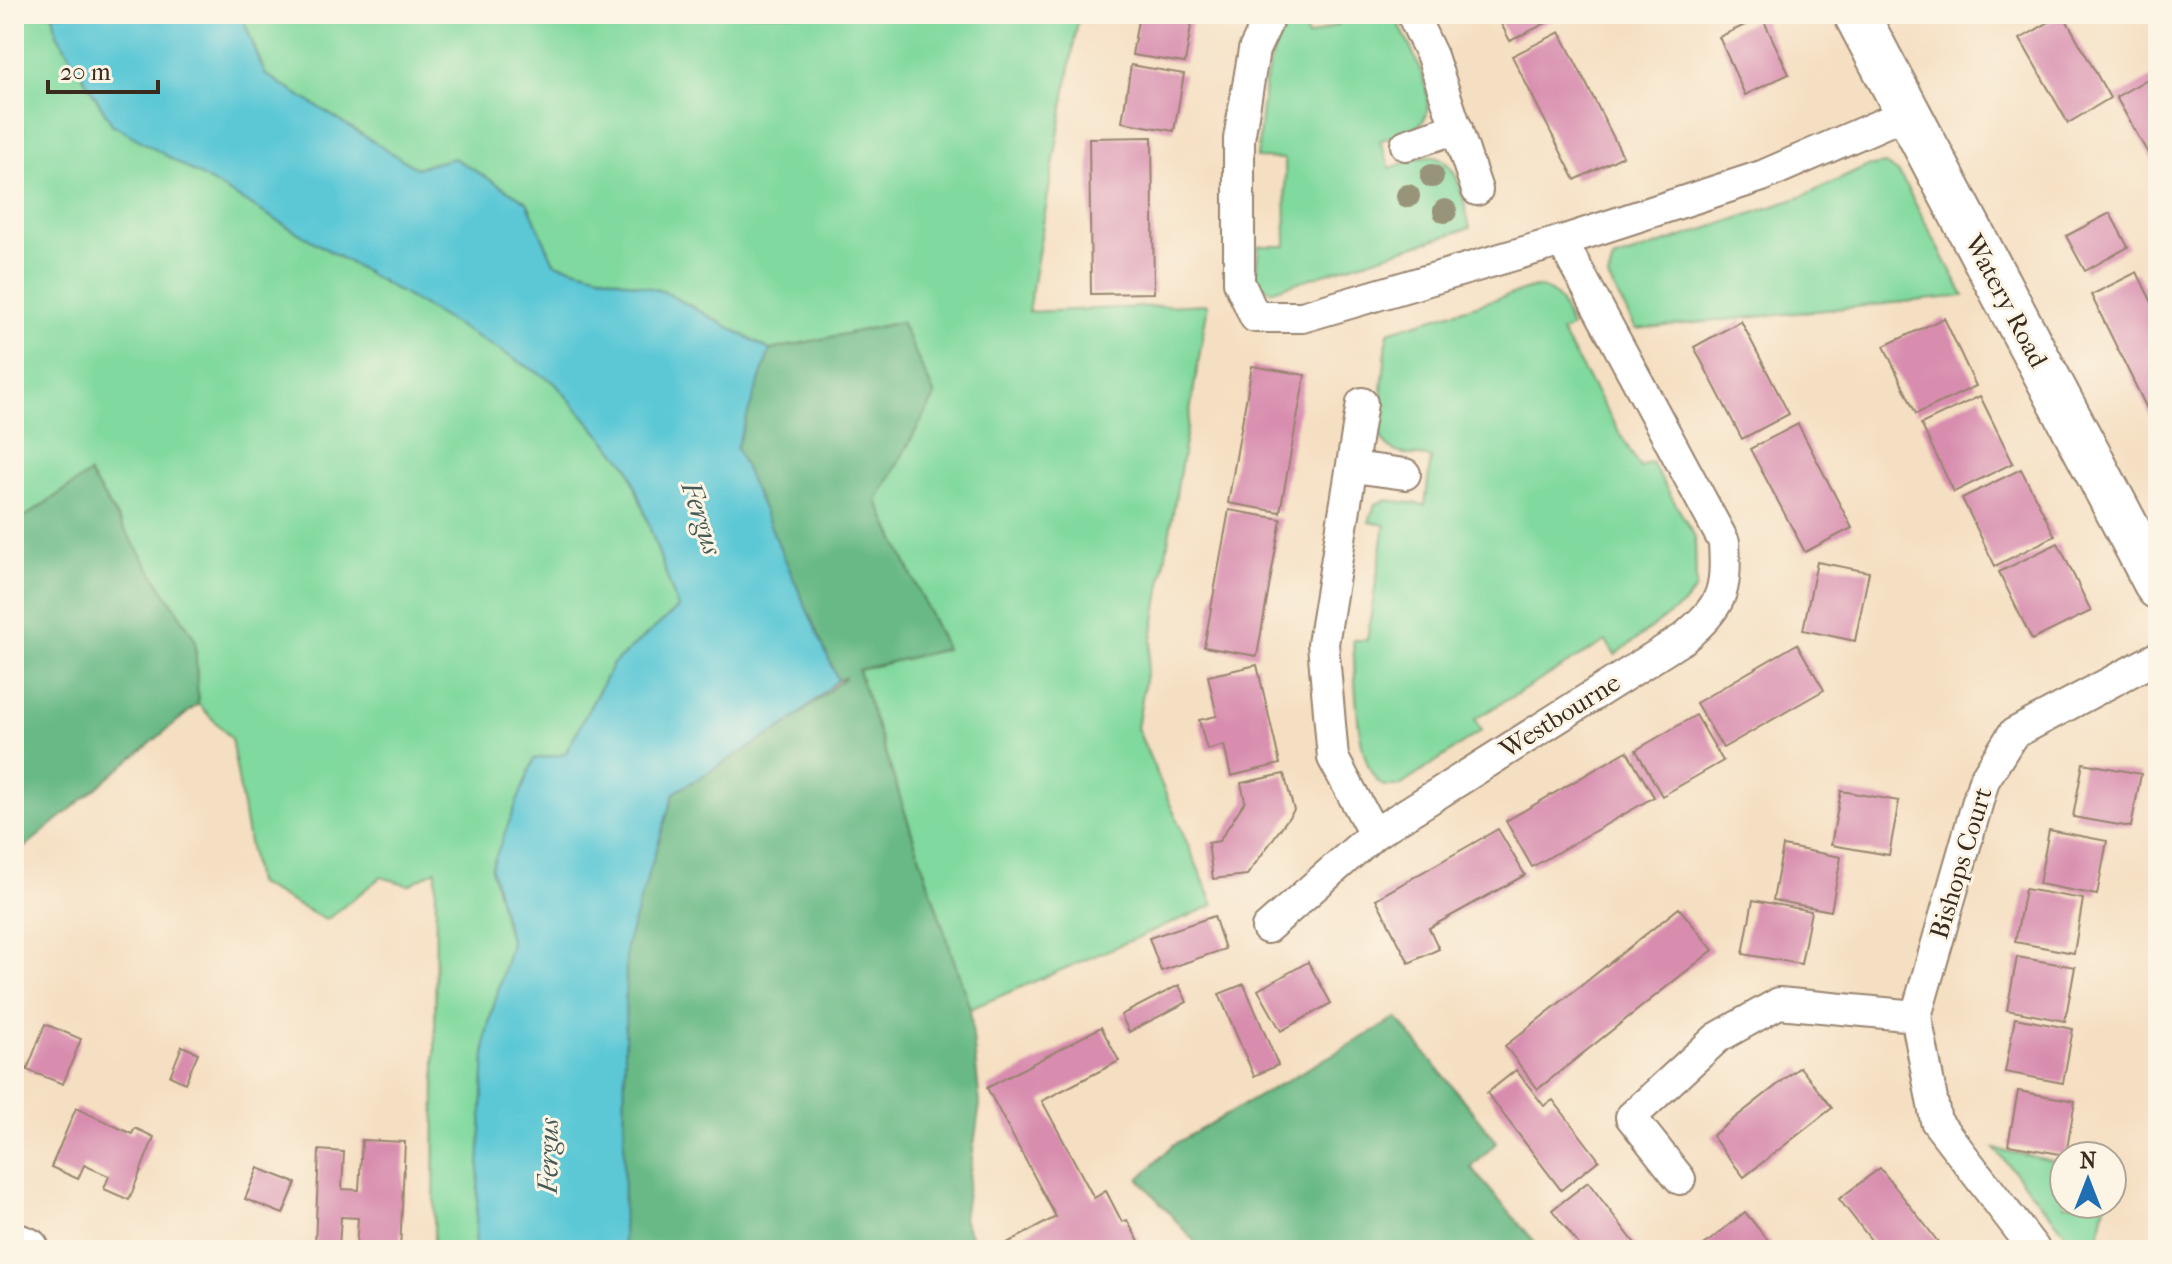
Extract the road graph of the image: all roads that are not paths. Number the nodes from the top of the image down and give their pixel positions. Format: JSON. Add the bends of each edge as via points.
{"nodes":[{"id":1,"x":1271,"y":14,"type":"edge"},
{"id":2,"x":1412,"y":14,"type":"edge"},
{"id":3,"x":1856,"y":14,"type":"edge"},
{"id":4,"x":1905,"y":114,"type":"junction"},
{"id":5,"x":1457,"y":128,"type":"junction"},
{"id":6,"x":1406,"y":145,"type":"dead end"},
{"id":7,"x":1477,"y":190,"type":"dead end"},
{"id":8,"x":1562,"y":241,"type":"junction"},
{"id":9,"x":1362,"y":403,"type":"dead end"},
{"id":10,"x":1353,"y":467,"type":"junction"},
{"id":11,"x":1405,"y":474,"type":"dead end"},
{"id":12,"x":2154,"y":566,"type":"edge"},
{"id":13,"x":2158,"y":657,"type":"edge"},
{"id":14,"x":1374,"y":834,"type":"junction"},
{"id":15,"x":1267,"y":928,"type":"dead end"},
{"id":16,"x":1916,"y":1016,"type":"junction"},
{"id":17,"x":1680,"y":1179,"type":"dead end"},
{"id":18,"x":14,"y":1245,"type":"edge"},
{"id":19,"x":27,"y":1250,"type":"edge"},
{"id":20,"x":2035,"y":1250,"type":"edge"}],
"edges":[{"from":1,"to":8,"type":"street","via":[[1254,50],[1239,139],[1239,282],[1255,317],[1302,317]]},
{"from":2,"to":5,"type":"street"},
{"from":3,"to":4,"type":"street","name":"Watery Road"},
{"from":4,"to":8,"type":"street","via":[[1762,176]]},
{"from":4,"to":12,"type":"street","name":"Watery Road"},
{"from":5,"to":6,"type":"street"},
{"from":5,"to":7,"type":"street"},
{"from":8,"to":14,"type":"street","name":"Westbourne","via":[[1724,542],[1726,578],[1713,613],[1684,638]]},
{"from":9,"to":10,"type":"street"},
{"from":10,"to":11,"type":"street"},
{"from":10,"to":14,"type":"street","via":[[1323,644],[1333,758]]},
{"from":13,"to":16,"type":"street","name":"Bishops Court","via":[[2013,734],[1984,780]]},
{"from":14,"to":15,"type":"street","name":"Westbourne"},
{"from":16,"to":17,"type":"street","via":[[1779,1003],[1717,1038],[1631,1117]]},
{"from":16,"to":20,"type":"street","name":"Bishops Court","via":[[1936,1121]]},
{"from":18,"to":19,"type":"street"}]}
